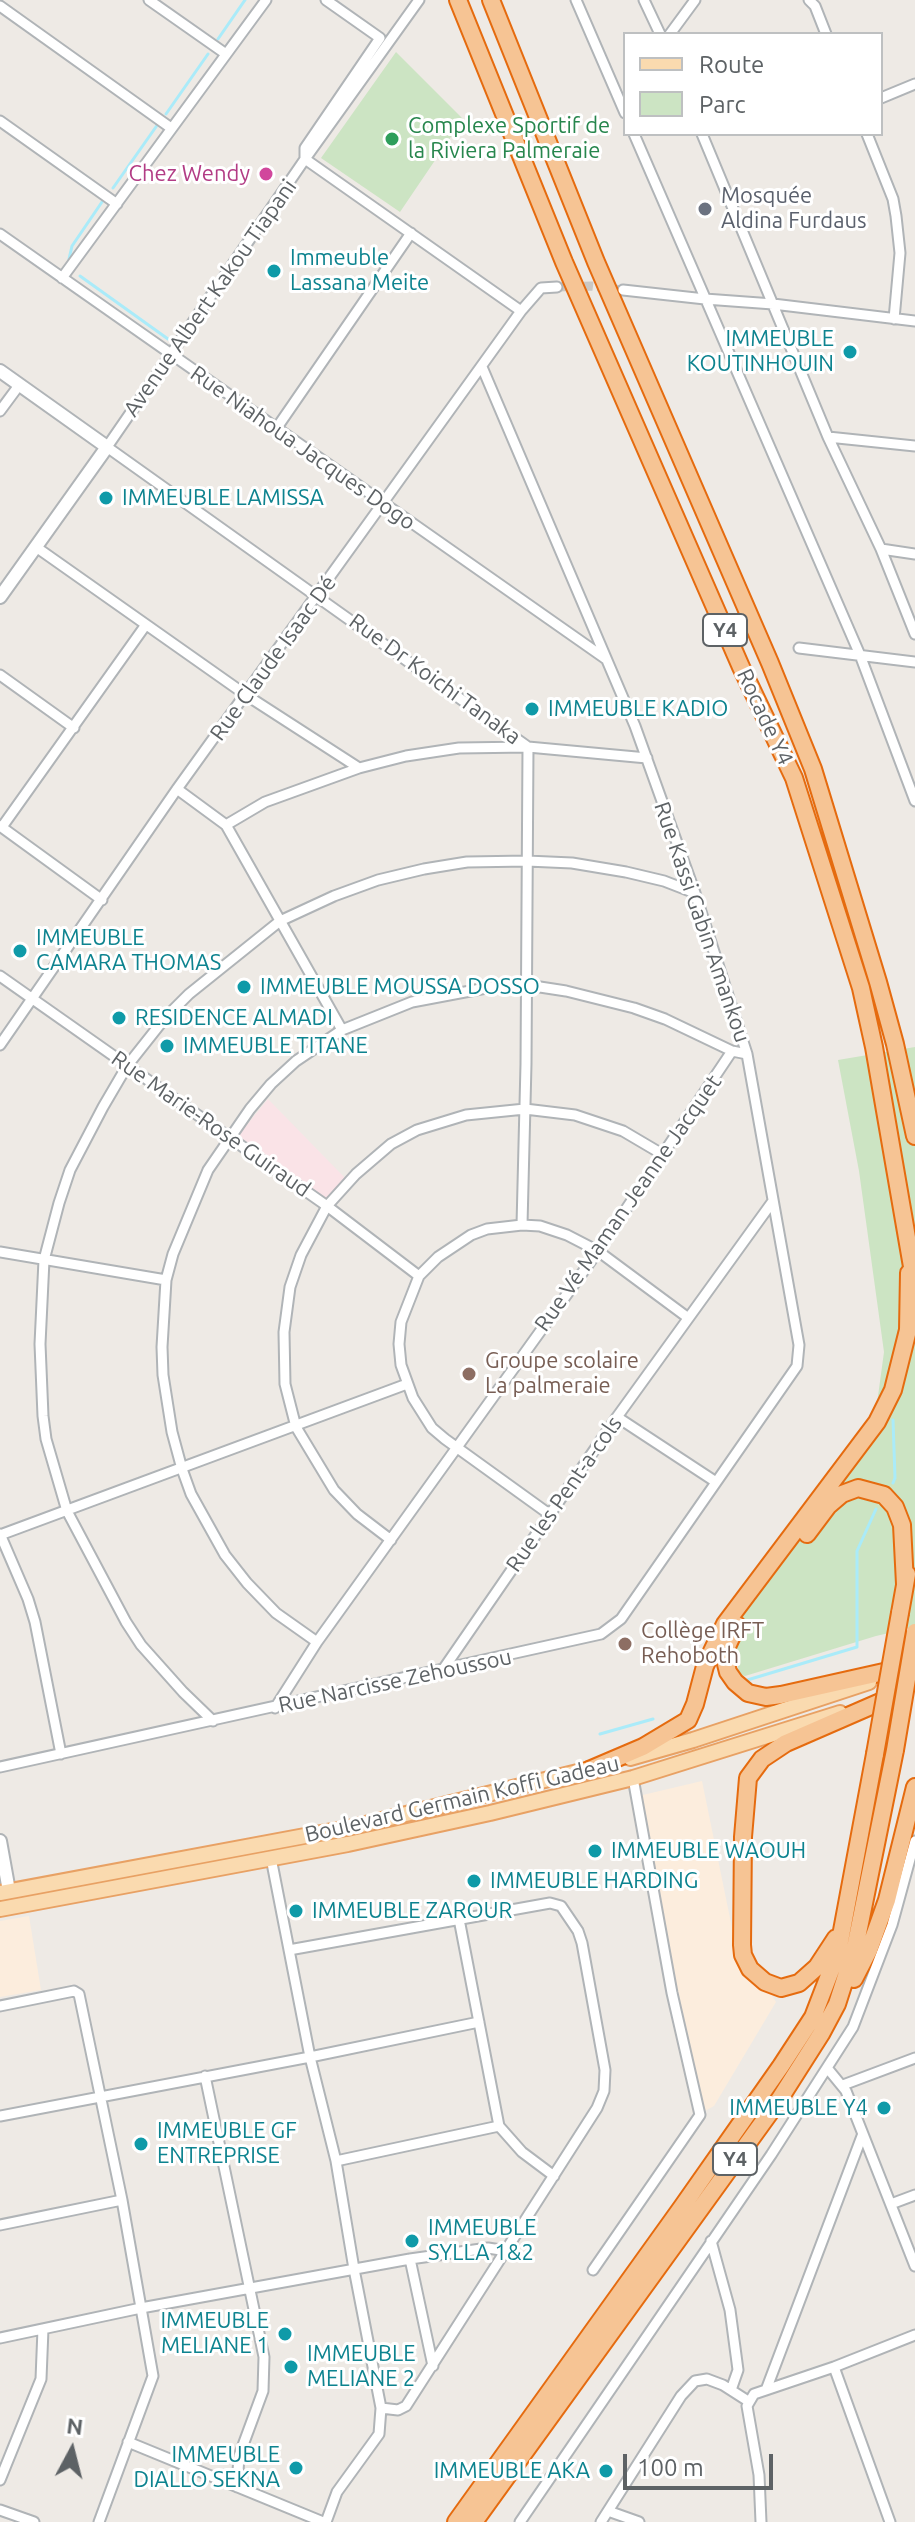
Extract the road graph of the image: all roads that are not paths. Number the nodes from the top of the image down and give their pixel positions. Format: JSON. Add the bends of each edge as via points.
{"nodes":[{"id":1,"x":149,"y":0,"type":"edge"},
{"id":2,"x":266,"y":0,"type":"edge"},
{"id":3,"x":326,"y":0,"type":"edge"},
{"id":4,"x":419,"y":0,"type":"edge"},
{"id":5,"x":458,"y":0,"type":"edge"},
{"id":6,"x":491,"y":0,"type":"edge"},
{"id":7,"x":576,"y":0,"type":"edge"},
{"id":8,"x":644,"y":0,"type":"edge"},
{"id":9,"x":695,"y":0,"type":"edge"},
{"id":10,"x":809,"y":0,"type":"edge"},
{"id":11,"x":0,"y":6,"type":"edge"},
{"id":12,"x":659,"y":32,"type":"edge"},
{"id":13,"x":671,"y":32,"type":"edge"},
{"id":14,"x":825,"y":32,"type":"edge"},
{"id":15,"x":226,"y":54,"type":"junction"},
{"id":16,"x":915,"y":84,"type":"edge"},
{"id":17,"x":883,"y":97,"type":"edge"},
{"id":18,"x":623,"y":108,"type":"edge"},
{"id":19,"x":0,"y":121,"type":"edge"},
{"id":20,"x":171,"y":128,"type":"junction"},
{"id":21,"x":635,"y":136,"type":"edge"},
{"id":22,"x":703,"y":136,"type":"edge"},
{"id":23,"x":868,"y":136,"type":"edge"},
{"id":24,"x":305,"y":159,"type":"junction"},
{"id":25,"x":117,"y":204,"type":"junction"},
{"id":26,"x":411,"y":233,"type":"junction"},
{"id":27,"x":0,"y":234,"type":"edge"},
{"id":28,"x":62,"y":278,"type":"junction"},
{"id":29,"x":557,"y":287,"type":"tunnel mouth"},
{"id":30,"x":623,"y":290,"type":"tunnel mouth"},
{"id":31,"x":705,"y":299,"type":"junction"},
{"id":32,"x":773,"y":304,"type":"junction"},
{"id":33,"x":521,"y":311,"type":"junction"},
{"id":34,"x":894,"y":319,"type":"junction"},
{"id":35,"x":915,"y":321,"type":"edge"},
{"id":36,"x":172,"y":355,"type":"junction"},
{"id":37,"x":482,"y":367,"type":"junction"},
{"id":38,"x":0,"y":371,"type":"edge"},
{"id":39,"x":20,"y":384,"type":"junction"},
{"id":40,"x":0,"y":411,"type":"edge"},
{"id":41,"x":276,"y":429,"type":"junction"},
{"id":42,"x":828,"y":437,"type":"junction"},
{"id":43,"x":915,"y":446,"type":"edge"},
{"id":44,"x":107,"y":447,"type":"junction"},
{"id":45,"x":384,"y":505,"type":"junction"},
{"id":46,"x":36,"y":547,"type":"junction"},
{"id":47,"x":881,"y":549,"type":"junction"},
{"id":48,"x":915,"y":554,"type":"edge"},
{"id":49,"x":318,"y":595,"type":"junction"},
{"id":50,"x":0,"y":597,"type":"edge"},
{"id":51,"x":145,"y":626,"type":"junction"},
{"id":52,"x":915,"y":634,"type":"edge"},
{"id":53,"x":799,"y":648,"type":"dead end"},
{"id":54,"x":860,"y":655,"type":"junction"},
{"id":55,"x":607,"y":660,"type":"junction"},
{"id":56,"x":915,"y":662,"type":"edge"},
{"id":57,"x":0,"y":675,"type":"edge"},
{"id":58,"x":246,"y":695,"type":"junction"},
{"id":59,"x":74,"y":728,"type":"junction"},
{"id":60,"x":528,"y":747,"type":"junction"},
{"id":61,"x":647,"y":758,"type":"junction"},
{"id":62,"x":359,"y":768,"type":"junction"},
{"id":63,"x":177,"y":789,"type":"junction"},
{"id":64,"x":915,"y":801,"type":"edge"},
{"id":65,"x":226,"y":825,"type":"junction"},
{"id":66,"x":1,"y":827,"type":"edge"},
{"id":67,"x":527,"y":861,"type":"junction"},
{"id":68,"x":695,"y":893,"type":"junction"},
{"id":69,"x":102,"y":900,"type":"junction"},
{"id":70,"x":280,"y":921,"type":"junction"},
{"id":71,"x":0,"y":976,"type":"edge"},
{"id":72,"x":527,"y":985,"type":"junction"},
{"id":73,"x":32,"y":998,"type":"junction"},
{"id":74,"x":342,"y":1030,"type":"junction"},
{"id":75,"x":0,"y":1045,"type":"edge"},
{"id":76,"x":732,"y":1051,"type":"junction"},
{"id":77,"x":747,"y":1054,"type":"junction"},
{"id":78,"x":127,"y":1066,"type":"junction"},
{"id":79,"x":525,"y":1109,"type":"junction"},
{"id":80,"x":915,"y":1136,"type":"edge"},
{"id":81,"x":230,"y":1137,"type":"junction"},
{"id":82,"x":662,"y":1154,"type":"junction"},
{"id":83,"x":773,"y":1201,"type":"junction"},
{"id":84,"x":327,"y":1206,"type":"junction"},
{"id":85,"x":522,"y":1225,"type":"junction"},
{"id":86,"x":907,"y":1239,"type":"junction"},
{"id":87,"x":598,"y":1251,"type":"junction"},
{"id":88,"x":0,"y":1252,"type":"edge"},
{"id":89,"x":44,"y":1260,"type":"junction"},
{"id":90,"x":419,"y":1276,"type":"junction"},
{"id":91,"x":166,"y":1280,"type":"junction"},
{"id":92,"x":915,"y":1284,"type":"edge"},
{"id":93,"x":687,"y":1317,"type":"junction"},
{"id":94,"x":407,"y":1384,"type":"junction"},
{"id":95,"x":617,"y":1417,"type":"junction"},
{"id":96,"x":296,"y":1427,"type":"junction"},
{"id":97,"x":456,"y":1447,"type":"junction"},
{"id":98,"x":182,"y":1469,"type":"junction"},
{"id":99,"x":716,"y":1482,"type":"junction"},
{"id":100,"x":67,"y":1511,"type":"junction"},
{"id":101,"x":549,"y":1514,"type":"junction"},
{"id":102,"x":915,"y":1526,"type":"edge"},
{"id":103,"x":0,"y":1534,"type":"edge"},
{"id":104,"x":391,"y":1540,"type":"junction"},
{"id":105,"x":905,"y":1584,"type":"junction"},
{"id":106,"x":915,"y":1632,"type":"edge"},
{"id":107,"x":317,"y":1642,"type":"junction"},
{"id":108,"x":915,"y":1666,"type":"edge"},
{"id":109,"x":442,"y":1671,"type":"junction"},
{"id":110,"x":915,"y":1690,"type":"edge"},
{"id":111,"x":894,"y":1696,"type":"junction"},
{"id":112,"x":275,"y":1708,"type":"junction"},
{"id":113,"x":213,"y":1721,"type":"junction"},
{"id":114,"x":61,"y":1754,"type":"junction"},
{"id":115,"x":0,"y":1767,"type":"edge"},
{"id":116,"x":589,"y":1770,"type":"junction"},
{"id":117,"x":633,"y":1778,"type":"junction"},
{"id":118,"x":915,"y":1787,"type":"edge"},
{"id":119,"x":0,"y":1841,"type":"edge"},
{"id":120,"x":915,"y":1841,"type":"edge"},
{"id":121,"x":271,"y":1858,"type":"junction"},
{"id":122,"x":4,"y":1892,"type":"edge"},
{"id":123,"x":0,"y":1909,"type":"edge"},
{"id":124,"x":847,"y":1911,"type":"junction"},
{"id":125,"x":459,"y":1919,"type":"junction"},
{"id":126,"x":289,"y":1950,"type":"junction"},
{"id":127,"x":837,"y":2004,"type":"junction"},
{"id":128,"x":0,"y":2006,"type":"edge"},
{"id":129,"x":479,"y":2022,"type":"junction"},
{"id":130,"x":310,"y":2057,"type":"junction"},
{"id":131,"x":915,"y":2058,"type":"edge"},
{"id":132,"x":828,"y":2069,"type":"junction"},
{"id":133,"x":205,"y":2076,"type":"junction"},
{"id":134,"x":843,"y":2085,"type":"junction"},
{"id":135,"x":100,"y":2096,"type":"junction"},
{"id":136,"x":0,"y":2116,"type":"edge"},
{"id":137,"x":499,"y":2126,"type":"junction"},
{"id":138,"x":862,"y":2136,"type":"junction"},
{"id":139,"x":336,"y":2161,"type":"junction"},
{"id":140,"x":554,"y":2176,"type":"junction"},
{"id":141,"x":915,"y":2195,"type":"edge"},
{"id":142,"x":122,"y":2200,"type":"junction"},
{"id":143,"x":891,"y":2204,"type":"junction"},
{"id":144,"x":0,"y":2225,"type":"edge"},
{"id":145,"x":711,"y":2241,"type":"junction"},
{"id":146,"x":507,"y":2251,"type":"junction"},
{"id":147,"x":410,"y":2259,"type":"junction"},
{"id":148,"x":915,"y":2266,"type":"edge"},
{"id":149,"x":354,"y":2269,"type":"junction"},
{"id":150,"x":593,"y":2270,"type":"dead end"},
{"id":151,"x":249,"y":2289,"type":"junction"},
{"id":152,"x":141,"y":2308,"type":"junction"},
{"id":153,"x":43,"y":2329,"type":"junction"},
{"id":154,"x":915,"y":2335,"type":"edge"},
{"id":155,"x":0,"y":2338,"type":"edge"},
{"id":156,"x":433,"y":2366,"type":"junction"},
{"id":157,"x":834,"y":2367,"type":"junction"},
{"id":158,"x":731,"y":2390,"type":"junction"},
{"id":159,"x":766,"y":2390,"type":"junction"},
{"id":160,"x":748,"y":2401,"type":"junction"},
{"id":161,"x":381,"y":2408,"type":"junction"},
{"id":162,"x":128,"y":2442,"type":"junction"},
{"id":163,"x":0,"y":2480,"type":"edge"},
{"id":164,"x":237,"y":2487,"type":"junction"},
{"id":165,"x":0,"y":2510,"type":"edge"},
{"id":166,"x":608,"y":2511,"type":"junction"},
{"id":167,"x":34,"y":2522,"type":"edge"},
{"id":168,"x":99,"y":2522,"type":"edge"},
{"id":169,"x":324,"y":2522,"type":"edge"},
{"id":170,"x":456,"y":2522,"type":"edge"},
{"id":171,"x":474,"y":2522,"type":"edge"},
{"id":172,"x":520,"y":2522,"type":"edge"},
{"id":173,"x":601,"y":2522,"type":"edge"},
{"id":174,"x":639,"y":2522,"type":"edge"},
{"id":175,"x":761,"y":2522,"type":"edge"},
{"id":176,"x":890,"y":2522,"type":"edge"}],
"edges":[{"from":1,"to":15,"type":"street"},
{"from":2,"to":15,"type":"street"},
{"from":3,"to":24,"type":"street","via":[[380,38],[305,148]]},
{"from":4,"to":24,"type":"street","name":"Avenue Albert Kakou Tiapani"},
{"from":5,"to":86,"type":"highway","name":"Rocade Y4","number":"Y4","via":[[564,262],[794,778],[861,988]]},
{"from":6,"to":80,"type":"highway","name":"Rocade Y4","number":"Y4","via":[[596,262],[813,769],[878,982]]},
{"from":7,"to":18,"type":"street"},
{"from":8,"to":12,"type":"street"},
{"from":9,"to":13,"type":"street"},
{"from":10,"to":14,"type":"street"},
{"from":11,"to":20,"type":"street"},
{"from":15,"to":20,"type":"street"},
{"from":16,"to":17,"type":"street"},
{"from":19,"to":25,"type":"street"},
{"from":20,"to":25,"type":"street"},
{"from":21,"to":31,"type":"street"},
{"from":22,"to":32,"type":"street"},
{"from":23,"to":34,"type":"street","via":[[896,216],[900,253]]},
{"from":24,"to":26,"type":"street"},
{"from":24,"to":36,"type":"street","name":"Avenue Albert Kakou Tiapani"},
{"from":25,"to":28,"type":"street"},
{"from":26,"to":33,"type":"street"},
{"from":26,"to":41,"type":"street"},
{"from":27,"to":28,"type":"street","name":"Rue Niahoua Jacques Dogo"},
{"from":28,"to":36,"type":"street","name":"Rue Niahoua Jacques Dogo"},
{"from":29,"to":33,"type":"street","name":"Rue Claude Isaac Dé","via":[[541,288]]},
{"from":30,"to":31,"type":"street"},
{"from":31,"to":32,"type":"street"},
{"from":31,"to":54,"type":"street"},
{"from":32,"to":34,"type":"street"},
{"from":32,"to":42,"type":"street"},
{"from":33,"to":37,"type":"street","name":"Rue Claude Isaac Dé"},
{"from":34,"to":35,"type":"street"},
{"from":36,"to":41,"type":"street","name":"Rue Niahoua Jacques Dogo"},
{"from":36,"to":44,"type":"street","name":"Avenue Albert Kakou Tiapani"},
{"from":37,"to":45,"type":"street","name":"Rue Claude Isaac Dé"},
{"from":37,"to":55,"type":"street","name":"Rue Kassi Gabin Amankou"},
{"from":38,"to":39,"type":"street"},
{"from":39,"to":40,"type":"street"},
{"from":39,"to":44,"type":"street"},
{"from":41,"to":45,"type":"street","name":"Rue Niahoua Jacques Dogo"},
{"from":42,"to":43,"type":"street"},
{"from":42,"to":47,"type":"street"},
{"from":44,"to":46,"type":"street","name":"Avenue Albert Kakou Tiapani"},
{"from":44,"to":49,"type":"street","name":"Rue Dr Koichi Tanaka"},
{"from":45,"to":49,"type":"street","name":"Rue Claude Isaac Dé"},
{"from":45,"to":55,"type":"street","name":"Rue Niahoua Jacques Dogo"},
{"from":46,"to":50,"type":"street","name":"Avenue Albert Kakou Tiapani"},
{"from":46,"to":51,"type":"street"},
{"from":47,"to":48,"type":"street"},
{"from":47,"to":52,"type":"street"},
{"from":49,"to":58,"type":"street","name":"Rue Claude Isaac Dé"},
{"from":49,"to":60,"type":"street","name":"Rue Dr Koichi Tanaka"},
{"from":51,"to":58,"type":"street"},
{"from":51,"to":59,"type":"street"},
{"from":53,"to":54,"type":"street"},
{"from":54,"to":56,"type":"street"},
{"from":54,"to":64,"type":"street"},
{"from":55,"to":61,"type":"street","name":"Rue Kassi Gabin Amankou"},
{"from":57,"to":59,"type":"street"},
{"from":58,"to":62,"type":"street"},
{"from":58,"to":63,"type":"street","name":"Rue Claude Isaac Dé"},
{"from":59,"to":66,"type":"street"},
{"from":60,"to":61,"type":"street"},
{"from":60,"to":62,"type":"street","via":[[459,748]]},
{"from":60,"to":67,"type":"street","name":"Rue Dr Koichi Tanaka"},
{"from":61,"to":68,"type":"street","name":"Rue Kassi Gabin Amankou"},
{"from":62,"to":65,"type":"street","via":[[265,802]]},
{"from":63,"to":65,"type":"street"},
{"from":63,"to":69,"type":"street","name":"Rue Claude Isaac Dé"},
{"from":65,"to":70,"type":"street"},
{"from":66,"to":69,"type":"street"},
{"from":67,"to":68,"type":"street","via":[[626,872]]},
{"from":67,"to":70,"type":"street","via":[[467,862],[378,880]]},
{"from":67,"to":72,"type":"street","name":"Rue Dr Koichi Tanaka"},
{"from":68,"to":77,"type":"street","name":"Rue Kassi Gabin Amankou"},
{"from":69,"to":73,"type":"street","name":"Rue Claude Isaac Dé"},
{"from":70,"to":74,"type":"street"},
{"from":70,"to":78,"type":"street","via":[[189,994]]},
{"from":71,"to":73,"type":"street","name":"Rue Marie-Rose Guiraud"},
{"from":72,"to":74,"type":"street","via":[[412,1002]]},
{"from":72,"to":76,"type":"street","via":[[634,1008]]},
{"from":72,"to":79,"type":"street","name":"Rue Dr Koichi Tanaka"},
{"from":73,"to":75,"type":"street","name":"Rue Claude Isaac Dé"},
{"from":73,"to":78,"type":"street","name":"Rue Marie-Rose Guiraud"},
{"from":74,"to":81,"type":"street","via":[[271,1084]]},
{"from":76,"to":77,"type":"street"},
{"from":76,"to":82,"type":"street","name":"Rue Vé Maman Jeanne Jacquet"},
{"from":77,"to":83,"type":"street","name":"Rue Kassi Gabin Amankou"},
{"from":78,"to":81,"type":"street","name":"Rue Marie-Rose Guiraud"},
{"from":78,"to":89,"type":"street","via":[[70,1170]]},
{"from":79,"to":82,"type":"street","via":[[600,1122]]},
{"from":79,"to":84,"type":"street","via":[[445,1119],[417,1130],[374,1157]]},
{"from":79,"to":85,"type":"street","name":"Rue Dr Koichi Tanaka"},
{"from":81,"to":84,"type":"street","name":"Rue Marie-Rose Guiraud"},
{"from":81,"to":91,"type":"street","via":[[196,1194]]},
{"from":82,"to":87,"type":"street","name":"Rue Vé Maman Jeanne Jacquet"},
{"from":83,"to":93,"type":"street","name":"Rue les Pent-a-cols"},
{"from":83,"to":99,"type":"street","name":"Rue Kassi Gabin Amankou","via":[[799,1345],[797,1366]]},
{"from":84,"to":90,"type":"street","name":"Rue Marie-Rose Guiraud"},
{"from":84,"to":96,"type":"street","via":[[301,1255],[286,1307],[285,1384]]},
{"from":85,"to":87,"type":"street","via":[[554,1229]]},
{"from":85,"to":90,"type":"street","via":[[471,1235]]},
{"from":86,"to":92,"type":"highway","name":"Rocade Y4","number":"Y4"},
{"from":86,"to":116,"type":"highway","via":[[908,1330],[893,1390],[877,1422],[725,1624],[688,1720]]},
{"from":87,"to":93,"type":"street"},
{"from":87,"to":97,"type":"street","name":"Rue Vé Maman Jeanne Jacquet"},
{"from":88,"to":89,"type":"street"},
{"from":89,"to":91,"type":"street"},
{"from":89,"to":100,"type":"street","via":[[43,1416]]},
{"from":90,"to":94,"type":"street","via":[[401,1322],[400,1354]]},
{"from":91,"to":98,"type":"street","via":[[163,1375]]},
{"from":93,"to":95,"type":"street","name":"Rue les Pent-a-cols"},
{"from":94,"to":96,"type":"street"},
{"from":94,"to":97,"type":"street","via":[[427,1421]]},
{"from":95,"to":99,"type":"street"},
{"from":95,"to":101,"type":"street","name":"Rue les Pent-a-cols"},
{"from":96,"to":98,"type":"street"},
{"from":96,"to":104,"type":"street","via":[[334,1490]]},
{"from":97,"to":101,"type":"street"},
{"from":97,"to":104,"type":"street","name":"Rue Vé Maman Jeanne Jacquet"},
{"from":98,"to":100,"type":"street"},
{"from":98,"to":107,"type":"street","via":[[225,1555],[276,1613]]},
{"from":99,"to":109,"type":"street","name":"Rue Narcisse Zehoussou","via":[[610,1629],[583,1640]]},
{"from":100,"to":103,"type":"street"},
{"from":100,"to":113,"type":"street","via":[[141,1645]]},
{"from":101,"to":109,"type":"street","name":"Rue les Pent-a-cols"},
{"from":102,"to":105,"type":"highway","number":"Y4"},
{"from":103,"to":114,"type":"street","via":[[35,1622]]},
{"from":104,"to":107,"type":"street","name":"Rue Vé Maman Jeanne Jacquet"},
{"from":105,"to":108,"type":"highway","via":[[902,1525],[895,1507],[872,1490],[842,1494],[741,1619],[724,1653],[735,1682],[748,1693],[766,1697]]},
{"from":105,"to":124,"type":"highway","number":"Y4","bridge":true},
{"from":106,"to":127,"type":"highway","number":"Y4","bridge":true,"via":[[855,1948]]},
{"from":107,"to":112,"type":"street","name":"Rue Vé Maman Jeanne Jacquet"},
{"from":108,"to":116,"type":"main road","name":"Boulevard Germain Koffi Gadeau"},
{"from":109,"to":112,"type":"street","name":"Rue Narcisse Zehoussou"},
{"from":110,"to":111,"type":"main road","name":"Boulevard Germain Koffi Gadeau"},
{"from":111,"to":117,"type":"main road","name":"Boulevard Germain Koffi Gadeau"},
{"from":111,"to":124,"type":"highway","via":[[786,1743],[762,1759],[748,1778],[742,1945],[750,1969],[781,1988],[799,1983],[817,1967]]},
{"from":112,"to":113,"type":"street","name":"Rue Narcisse Zehoussou"},
{"from":113,"to":114,"type":"street","name":"Rue Narcisse Zehoussou"},
{"from":114,"to":115,"type":"street","name":"Rue Narcisse Zehoussou"},
{"from":116,"to":122,"type":"main road","name":"Boulevard Germain Koffi Gadeau","via":[[353,1827]]},
{"from":117,"to":121,"type":"main road","name":"Boulevard Germain Koffi Gadeau"},
{"from":117,"to":150,"type":"street","via":[[700,2115]]},
{"from":118,"to":127,"type":"highway","via":[[887,1900],[869,1950]]},
{"from":119,"to":122,"type":"street"},
{"from":120,"to":132,"type":"street","via":[[865,1999]]},
{"from":121,"to":123,"type":"main road","name":"Boulevard Germain Koffi Gadeau"},
{"from":121,"to":126,"type":"street"},
{"from":124,"to":170,"type":"highway","number":"Y4","via":[[828,1980],[802,2036]]},
{"from":125,"to":126,"type":"street"},
{"from":125,"to":129,"type":"street"},
{"from":125,"to":140,"type":"street","via":[[556,1903],[582,1943],[605,2070],[604,2091]]},
{"from":126,"to":130,"type":"street"},
{"from":127,"to":171,"type":"highway","number":"Y4","via":[[779,2100]]},
{"from":128,"to":135,"type":"street","via":[[77,1992]]},
{"from":129,"to":130,"type":"street"},
{"from":129,"to":137,"type":"street"},
{"from":130,"to":133,"type":"street"},
{"from":130,"to":139,"type":"street"},
{"from":131,"to":134,"type":"street"},
{"from":132,"to":134,"type":"street"},
{"from":132,"to":145,"type":"street"},
{"from":133,"to":135,"type":"street"},
{"from":133,"to":151,"type":"street"},
{"from":134,"to":138,"type":"street"},
{"from":135,"to":136,"type":"street"},
{"from":135,"to":142,"type":"street"},
{"from":137,"to":139,"type":"street"},
{"from":137,"to":140,"type":"street"},
{"from":138,"to":143,"type":"street"},
{"from":138,"to":159,"type":"street"},
{"from":139,"to":149,"type":"street"},
{"from":140,"to":146,"type":"street"},
{"from":141,"to":143,"type":"street"},
{"from":142,"to":144,"type":"street"},
{"from":142,"to":152,"type":"street"},
{"from":143,"to":148,"type":"street"},
{"from":145,"to":158,"type":"street","via":[[730,2310],[738,2370]]},
{"from":145,"to":172,"type":"street"},
{"from":146,"to":147,"type":"street","via":[[488,2248]]},
{"from":146,"to":156,"type":"street"},
{"from":147,"to":149,"type":"street"},
{"from":147,"to":156,"type":"street"},
{"from":149,"to":151,"type":"street"},
{"from":149,"to":161,"type":"street"},
{"from":151,"to":152,"type":"street"},
{"from":151,"to":164,"type":"street","via":[[265,2377],[239,2456]]},
{"from":152,"to":153,"type":"street"},
{"from":152,"to":162,"type":"street","via":[[153,2376]]},
{"from":153,"to":155,"type":"street"},
{"from":153,"to":163,"type":"street","via":[[41,2379]]},
{"from":154,"to":157,"type":"street"},
{"from":156,"to":161,"type":"street","via":[[406,2406]]},
{"from":157,"to":159,"type":"street"},
{"from":157,"to":176,"type":"street"},
{"from":158,"to":160,"type":"street"},
{"from":158,"to":166,"type":"street","via":[[707,2379],[695,2381]]},
{"from":159,"to":160,"type":"street"},
{"from":160,"to":175,"type":"street"},
{"from":161,"to":169,"type":"street","via":[[379,2434],[337,2492]]},
{"from":162,"to":164,"type":"street"},
{"from":162,"to":168,"type":"street"},
{"from":164,"to":169,"type":"street"},
{"from":165,"to":167,"type":"street"},
{"from":166,"to":173,"type":"street"},
{"from":166,"to":174,"type":"street"}]}
